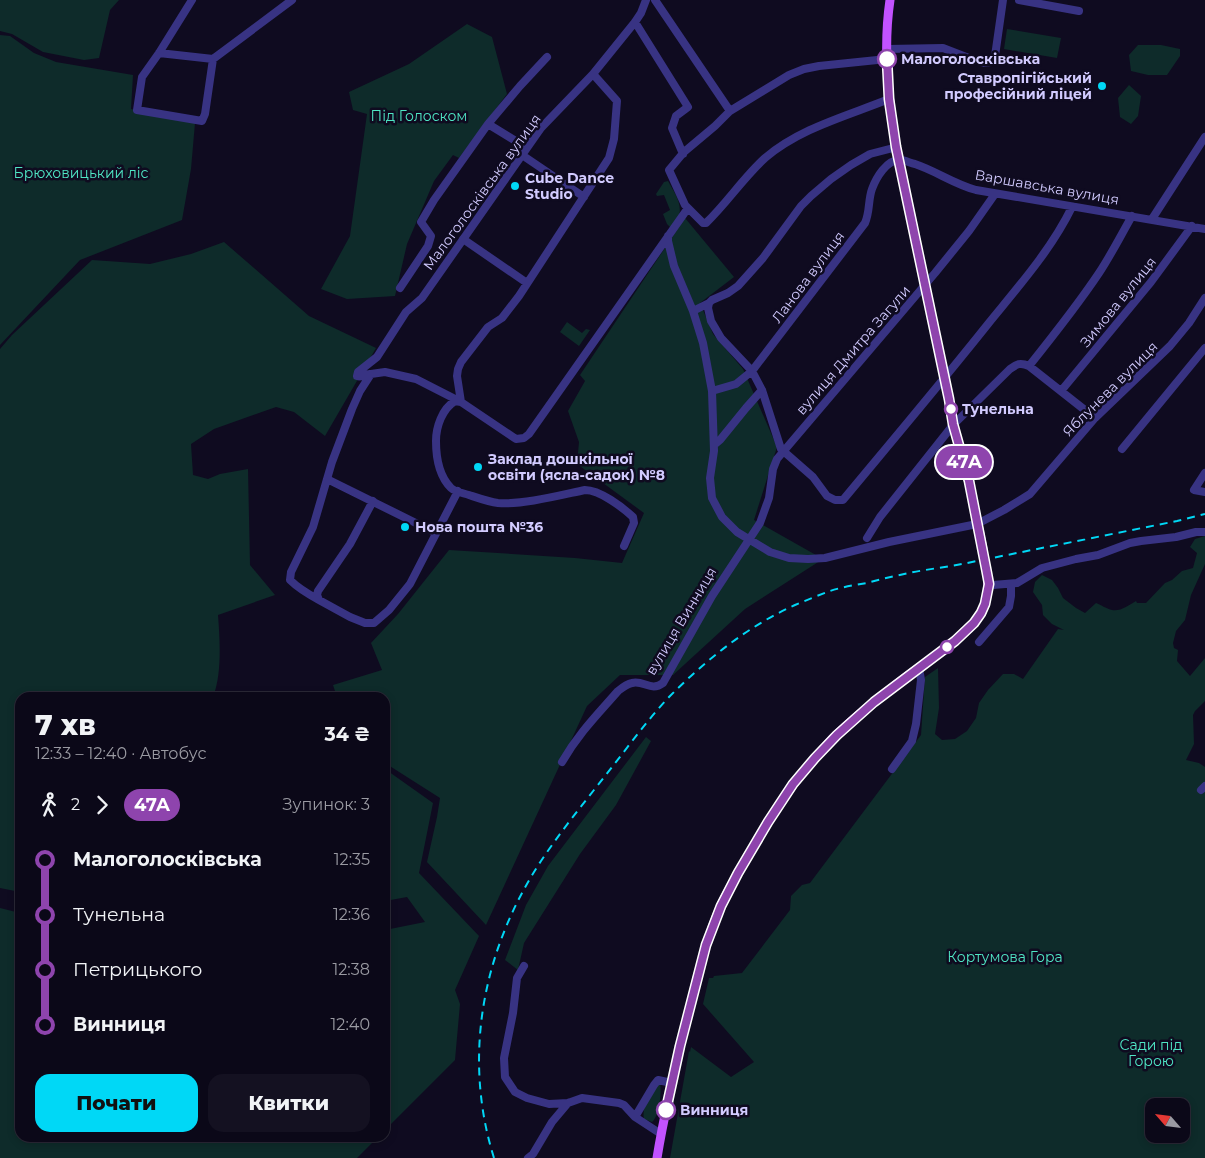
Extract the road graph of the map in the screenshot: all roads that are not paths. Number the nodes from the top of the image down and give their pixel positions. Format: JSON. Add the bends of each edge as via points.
{"nodes":[{"id":1,"x":192,"y":0,"type":"edge"},
{"id":2,"x":292,"y":0,"type":"edge"},
{"id":3,"x":646,"y":0,"type":"edge"},
{"id":4,"x":655,"y":0,"type":"edge"},
{"id":5,"x":890,"y":0,"type":"edge"},
{"id":6,"x":1003,"y":0,"type":"edge"},
{"id":7,"x":1018,"y":0,"type":"edge"},
{"id":8,"x":1079,"y":11,"type":"dead end"},
{"id":9,"x":635,"y":22,"type":"junction"},
{"id":10,"x":886,"y":49,"type":"junction"},
{"id":11,"x":160,"y":53,"type":"junction"},
{"id":12,"x":547,"y":57,"type":"dead end"},
{"id":13,"x":213,"y":59,"type":"junction"},
{"id":14,"x":887,"y":59,"type":"junction"},
{"id":15,"x":593,"y":74,"type":"junction"},
{"id":16,"x":889,"y":99,"type":"junction"},
{"id":17,"x":730,"y":110,"type":"junction"},
{"id":18,"x":488,"y":124,"type":"junction"},
{"id":19,"x":1205,"y":137,"type":"edge"},
{"id":20,"x":896,"y":147,"type":"junction"},
{"id":21,"x":525,"y":152,"type":"junction"},
{"id":22,"x":683,"y":154,"type":"junction"},
{"id":23,"x":899,"y":160,"type":"junction"},
{"id":24,"x":995,"y":194,"type":"junction"},
{"id":25,"x":584,"y":197,"type":"junction"},
{"id":26,"x":1072,"y":207,"type":"junction"},
{"id":27,"x":688,"y":208,"type":"junction"},
{"id":28,"x":1132,"y":216,"type":"junction"},
{"id":29,"x":1152,"y":220,"type":"junction"},
{"id":30,"x":1192,"y":226,"type":"junction"},
{"id":31,"x":1205,"y":230,"type":"edge"},
{"id":32,"x":668,"y":236,"type":"junction"},
{"id":33,"x":463,"y":239,"type":"junction"},
{"id":34,"x":527,"y":283,"type":"junction"},
{"id":35,"x":926,"y":284,"type":"junction"},
{"id":36,"x":400,"y":288,"type":"dead end"},
{"id":37,"x":1205,"y":298,"type":"edge"},
{"id":38,"x":709,"y":303,"type":"junction"},
{"id":39,"x":693,"y":312,"type":"junction"},
{"id":40,"x":1205,"y":348,"type":"edge"},
{"id":41,"x":1029,"y":366,"type":"junction"},
{"id":42,"x":752,"y":371,"type":"junction"},
{"id":43,"x":371,"y":374,"type":"junction"},
{"id":44,"x":945,"y":377,"type":"junction"},
{"id":45,"x":762,"y":390,"type":"junction"},
{"id":46,"x":712,"y":391,"type":"junction"},
{"id":47,"x":1062,"y":391,"type":"junction"},
{"id":48,"x":461,"y":402,"type":"junction"},
{"id":49,"x":1095,"y":418,"type":"junction"},
{"id":50,"x":953,"y":424,"type":"junction"},
{"id":51,"x":714,"y":445,"type":"junction"},
{"id":52,"x":1122,"y":449,"type":"dead end"},
{"id":53,"x":783,"y":451,"type":"junction"},
{"id":54,"x":1205,"y":473,"type":"edge"},
{"id":55,"x":327,"y":479,"type":"junction"},
{"id":56,"x":458,"y":491,"type":"junction"},
{"id":57,"x":1205,"y":492,"type":"edge"},
{"id":58,"x":373,"y":501,"type":"junction"},
{"id":59,"x":977,"y":524,"type":"junction"},
{"id":60,"x":1205,"y":532,"type":"edge"},
{"id":61,"x":436,"y":533,"type":"junction"},
{"id":62,"x":749,"y":538,"type":"junction"},
{"id":63,"x":868,"y":538,"type":"dead end"},
{"id":64,"x":624,"y":546,"type":"dead end"},
{"id":65,"x":983,"y":549,"type":"tunnel mouth"},
{"id":66,"x":986,"y":568,"type":"tunnel mouth"},
{"id":67,"x":989,"y":584,"type":"junction"},
{"id":68,"x":1011,"y":584,"type":"junction"},
{"id":69,"x":319,"y":600,"type":"junction"},
{"id":70,"x":979,"y":642,"type":"dead end"},
{"id":71,"x":919,"y":668,"type":"junction"},
{"id":72,"x":562,"y":762,"type":"dead end"},
{"id":73,"x":892,"y":770,"type":"dead end"},
{"id":74,"x":524,"y":966,"type":"dead end"},
{"id":75,"x":672,"y":1083,"type":"junction"},
{"id":76,"x":568,"y":1103,"type":"junction"},
{"id":77,"x":635,"y":1117,"type":"junction"},
{"id":78,"x":661,"y":1134,"type":"junction"},
{"id":79,"x":528,"y":1158,"type":"edge"},
{"id":80,"x":658,"y":1158,"type":"edge"}],
"edges":[{"from":1,"to":11,"type":"street"},
{"from":2,"to":13,"type":"street"},
{"from":3,"to":9,"type":"street","name":"Малоголосківська вулиця"},
{"from":4,"to":17,"type":"street"},
{"from":5,"to":10,"type":"main road"},
{"from":6,"to":10,"type":"street","via":[[992,62],[984,63],[943,48]]},
{"from":7,"to":8,"type":"street"},
{"from":9,"to":15,"type":"street","name":"Малоголосківська вулиця"},
{"from":9,"to":22,"type":"street","via":[[688,107],[676,116],[672,128]]},
{"from":10,"to":14,"type":"main road"},
{"from":11,"to":13,"type":"street"},
{"from":11,"to":13,"type":"street","via":[[142,77],[137,110],[202,121]]},
{"from":12,"to":18,"type":"street"},
{"from":14,"to":16,"type":"main road"},
{"from":14,"to":17,"type":"street","via":[[804,69]]},
{"from":15,"to":21,"type":"street","name":"Малоголосківська вулиця","via":[[541,128]]},
{"from":15,"to":25,"type":"street","via":[[616,101],[614,139],[609,158]]},
{"from":16,"to":20,"type":"main road"},
{"from":16,"to":27,"type":"street","via":[[831,121],[779,148],[740,184],[706,223]]},
{"from":17,"to":22,"type":"street"},
{"from":18,"to":21,"type":"street"},
{"from":18,"to":36,"type":"street","via":[[421,222],[431,236],[428,246]]},
{"from":19,"to":29,"type":"street"},
{"from":20,"to":23,"type":"main road"},
{"from":20,"to":38,"type":"street","via":[[870,154],[831,179],[801,206],[738,286]]},
{"from":21,"to":25,"type":"street"},
{"from":21,"to":33,"type":"street","name":"Малоголосківська вулиця"},
{"from":22,"to":27,"type":"street","via":[[669,170]]},
{"from":23,"to":24,"type":"street","name":"Варшавська вулиця","via":[[923,167],[967,188]]},
{"from":23,"to":35,"type":"main road"},
{"from":23,"to":42,"type":"street","name":"Ланова вулиця","via":[[890,162],[872,188],[865,223]]},
{"from":24,"to":26,"type":"street","name":"Варшавська вулиця"},
{"from":24,"to":35,"type":"street","name":"вулиця Дмитра Загули","via":[[970,231]]},
{"from":25,"to":34,"type":"street"},
{"from":26,"to":28,"type":"street","name":"Варшавська вулиця"},
{"from":26,"to":44,"type":"street","via":[[1045,252]]},
{"from":27,"to":32,"type":"street"},
{"from":28,"to":29,"type":"street","name":"Варшавська вулиця"},
{"from":28,"to":41,"type":"street","via":[[1091,285]]},
{"from":29,"to":30,"type":"street","name":"Варшавська вулиця"},
{"from":30,"to":31,"type":"street","name":"Варшавська вулиця"},
{"from":30,"to":47,"type":"street","name":"Зимова вулиця"},
{"from":32,"to":39,"type":"street","name":"Яблунева вулиця","via":[[674,266]]},
{"from":32,"to":48,"type":"street","via":[[529,434],[517,439]]},
{"from":33,"to":34,"type":"street"},
{"from":33,"to":43,"type":"street","name":"Малоголосківська вулиця","via":[[422,298],[406,312],[377,357],[357,376]]},
{"from":34,"to":48,"type":"street","via":[[502,318],[485,330],[459,366],[457,376]]},
{"from":35,"to":44,"type":"main road"},
{"from":35,"to":53,"type":"street","name":"вулиця Дмитра Загули"},
{"from":37,"to":49,"type":"street","name":"Яблунева вулиця","via":[[1170,346]]},
{"from":38,"to":39,"type":"street"},
{"from":38,"to":42,"type":"street","via":[[711,321],[721,338]]},
{"from":39,"to":46,"type":"street","name":"Яблунева вулиця"},
{"from":40,"to":52,"type":"street"},
{"from":41,"to":47,"type":"street"},
{"from":41,"to":50,"type":"street","via":[[1022,363],[1010,369]]},
{"from":42,"to":45,"type":"street"},
{"from":42,"to":46,"type":"street","name":"Ланова вулиця","via":[[736,384]]},
{"from":43,"to":48,"type":"street","via":[[386,372],[416,379]]},
{"from":43,"to":55,"type":"street","via":[[352,409]]},
{"from":44,"to":50,"type":"main road"},
{"from":44,"to":53,"type":"street","via":[[843,500],[827,496],[813,477]]},
{"from":45,"to":51,"type":"street"},
{"from":45,"to":53,"type":"street"},
{"from":46,"to":51,"type":"street","name":"Яблунева вулиця"},
{"from":47,"to":49,"type":"street"},
{"from":48,"to":56,"type":"street","via":[[454,401],[446,408],[436,433],[437,461],[442,474]]},
{"from":49,"to":59,"type":"street","name":"Яблунева вулиця","via":[[1030,494]]},
{"from":50,"to":59,"type":"main road"},
{"from":50,"to":63,"type":"street","via":[[880,516]]},
{"from":51,"to":62,"type":"street","name":"Яблунева вулиця","via":[[710,478],[712,498],[726,522]]},
{"from":53,"to":62,"type":"street","name":"вулиця Винниця","via":[[775,464],[763,516]]},
{"from":54,"to":57,"type":"street","via":[[1194,490]]},
{"from":55,"to":58,"type":"street"},
{"from":55,"to":69,"type":"street","via":[[313,527],[290,580]]},
{"from":56,"to":61,"type":"street"},
{"from":56,"to":64,"type":"street","via":[[498,503],[592,490],[633,517]]},
{"from":58,"to":61,"type":"street"},
{"from":58,"to":69,"type":"street","via":[[350,544],[318,590]]},
{"from":59,"to":62,"type":"street","name":"Яблунева вулиця","via":[[825,558],[789,558],[770,552]]},
{"from":59,"to":65,"type":"main road"},
{"from":60,"to":68,"type":"street","via":[[1130,543],[1098,555],[1042,568]]},
{"from":61,"to":69,"type":"street","via":[[410,584],[374,623],[350,617]]},
{"from":62,"to":72,"type":"street","name":"вулиця Винниця","via":[[663,683],[653,687],[634,682],[618,691],[582,732]]},
{"from":66,"to":67,"type":"main road"},
{"from":67,"to":68,"type":"street"},
{"from":67,"to":71,"type":"main road","via":[[985,604],[974,623]]},
{"from":68,"to":70,"type":"street","via":[[1008,607]]},
{"from":71,"to":73,"type":"street","via":[[921,680],[912,741]]},
{"from":71,"to":75,"type":"main road","via":[[874,702],[815,758],[793,784],[758,839],[721,906],[706,945]]},
{"from":74,"to":76,"type":"street","via":[[517,978],[504,1058],[505,1077],[515,1092],[527,1098],[549,1104]]},
{"from":75,"to":77,"type":"street","via":[[658,1080]]},
{"from":75,"to":78,"type":"main road"},
{"from":76,"to":77,"type":"street","via":[[582,1098],[619,1103]]},
{"from":76,"to":79,"type":"street"},
{"from":77,"to":78,"type":"street"},
{"from":78,"to":80,"type":"main road"}]}
